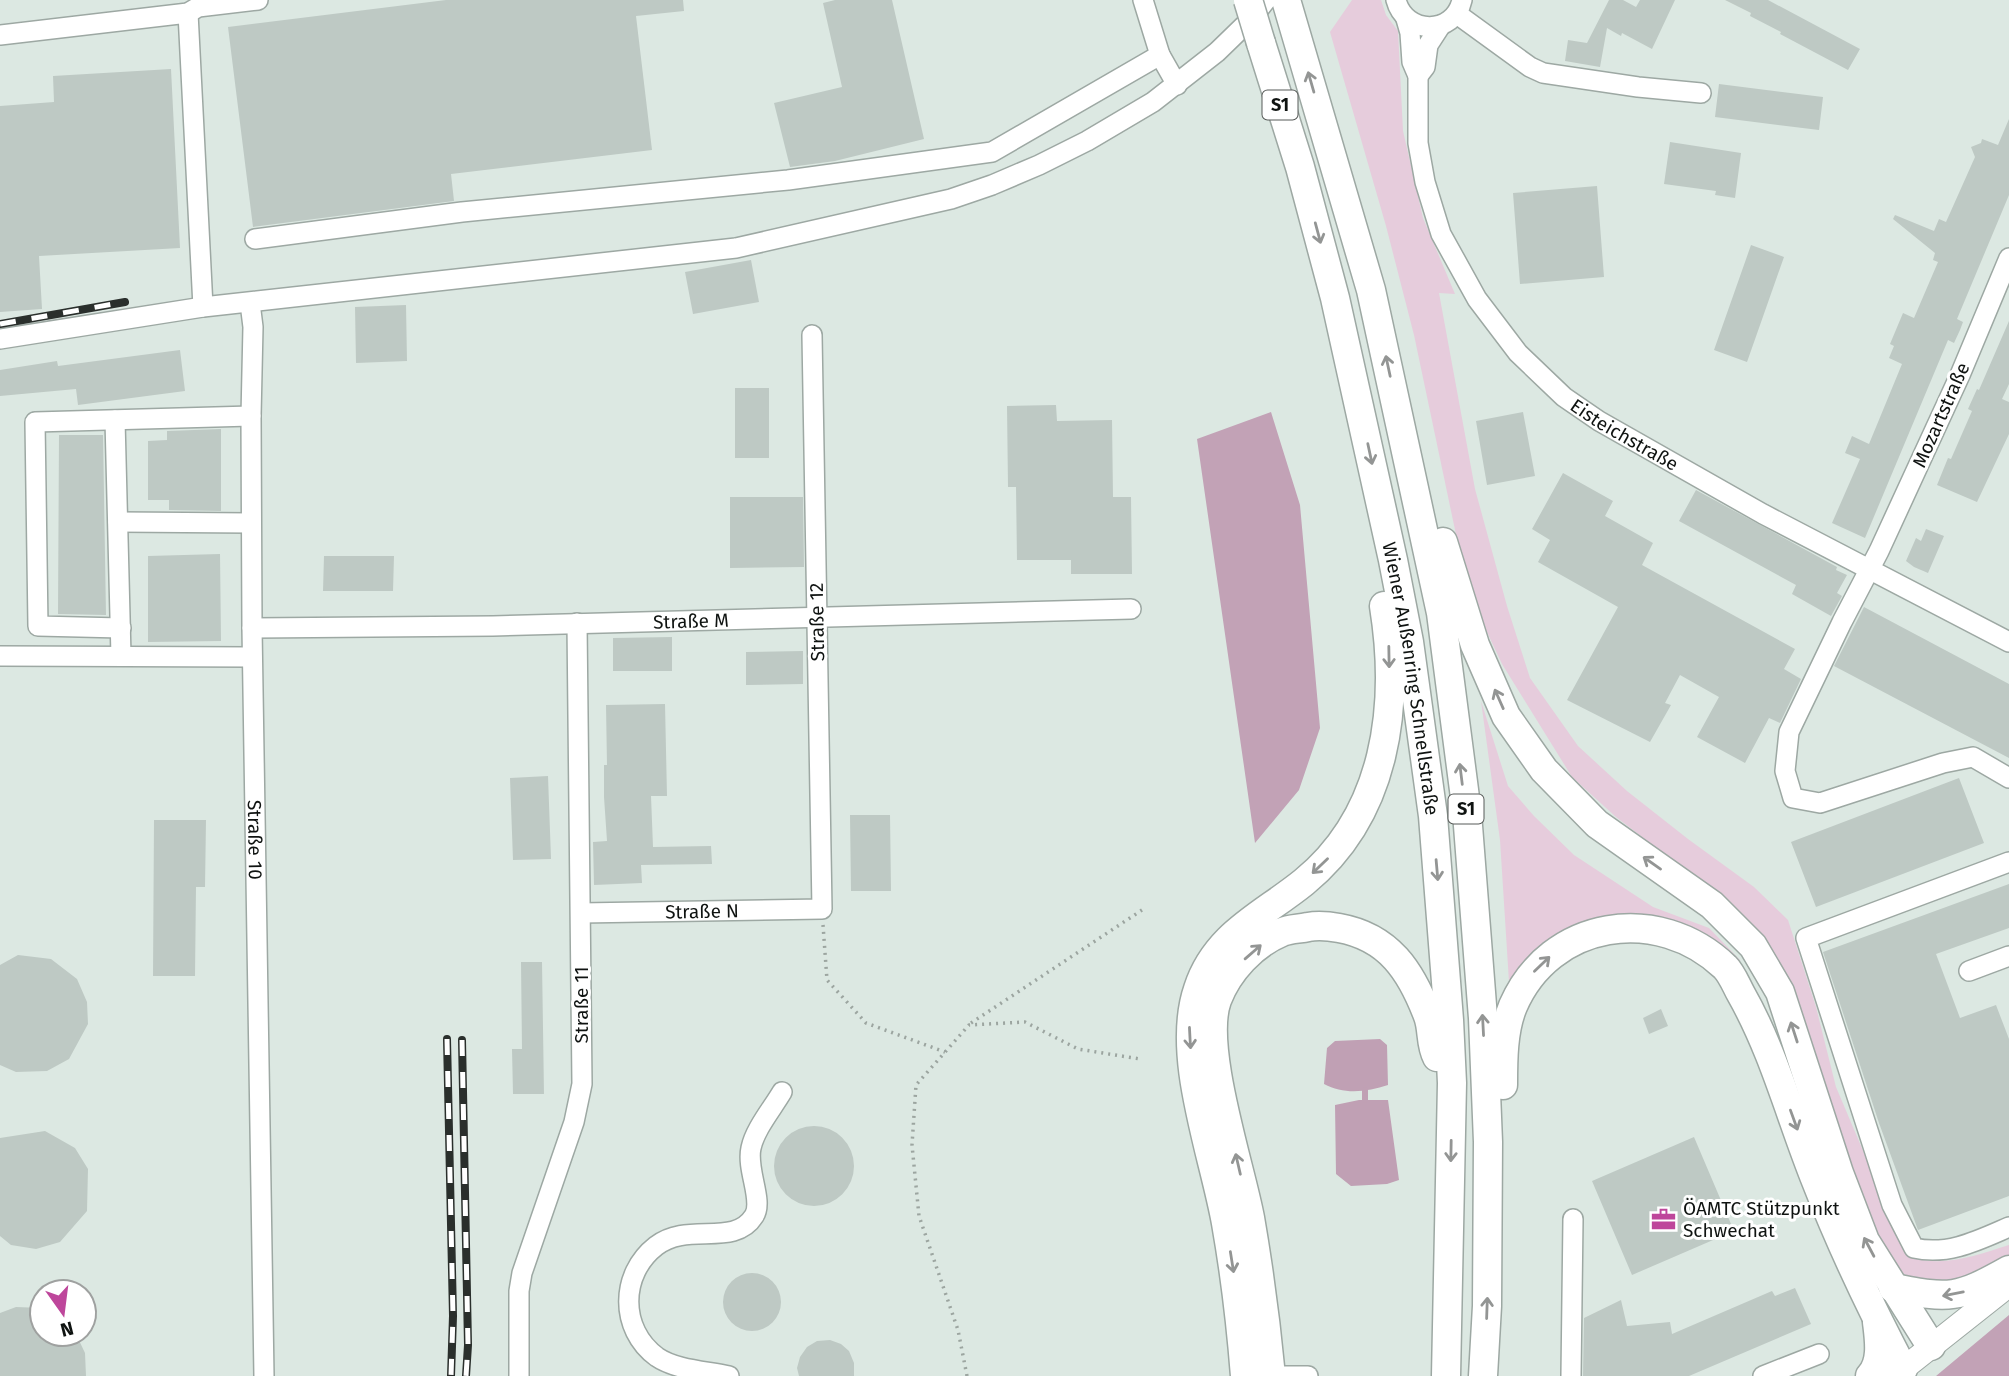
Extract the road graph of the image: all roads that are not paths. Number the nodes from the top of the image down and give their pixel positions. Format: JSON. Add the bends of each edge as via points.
{"nodes":[{"id":1,"x":258,"y":0,"type":"edge"},
{"id":2,"x":1143,"y":0,"type":"edge"},
{"id":3,"x":1248,"y":0,"type":"edge"},
{"id":4,"x":1266,"y":0,"type":"edge"},
{"id":5,"x":1286,"y":0,"type":"edge"},
{"id":6,"x":1396,"y":0,"type":"edge"},
{"id":7,"x":188,"y":13,"type":"junction"},
{"id":8,"x":1453,"y":13,"type":"edge"},
{"id":9,"x":1406,"y":19,"type":"junction"},
{"id":10,"x":0,"y":35,"type":"edge"},
{"id":11,"x":1160,"y":55,"type":"junction"},
{"id":12,"x":1418,"y":76,"type":"junction"},
{"id":13,"x":1177,"y":85,"type":"junction"},
{"id":14,"x":1701,"y":93,"type":"dead end"},
{"id":15,"x":255,"y":239,"type":"dead end"},
{"id":16,"x":2009,"y":258,"type":"edge"},
{"id":17,"x":250,"y":303,"type":"junction"},
{"id":18,"x":203,"y":307,"type":"junction"},
{"id":19,"x":812,"y":335,"type":"dead end"},
{"id":20,"x":0,"y":340,"type":"edge"},
{"id":21,"x":251,"y":416,"type":"junction"},
{"id":22,"x":115,"y":420,"type":"junction"},
{"id":23,"x":1413,"y":480,"type":"junction"},
{"id":24,"x":118,"y":522,"type":"junction"},
{"id":25,"x":251,"y":523,"type":"junction"},
{"id":26,"x":1393,"y":560,"type":"junction"},
{"id":27,"x":1870,"y":571,"type":"junction"},
{"id":28,"x":1131,"y":609,"type":"dead end"},
{"id":29,"x":817,"y":617,"type":"junction"},
{"id":30,"x":576,"y":624,"type":"junction"},
{"id":31,"x":121,"y":628,"type":"junction"},
{"id":32,"x":252,"y":628,"type":"junction"},
{"id":33,"x":2009,"y":642,"type":"edge"},
{"id":34,"x":0,"y":656,"type":"edge"},
{"id":35,"x":121,"y":656,"type":"junction"},
{"id":36,"x":252,"y":657,"type":"junction"},
{"id":37,"x":2009,"y":778,"type":"edge"},
{"id":38,"x":2009,"y":862,"type":"edge"},
{"id":39,"x":822,"y":909,"type":"joint"},
{"id":40,"x":580,"y":913,"type":"junction"},
{"id":41,"x":2009,"y":956,"type":"edge"},
{"id":42,"x":1969,"y":971,"type":"dead end"},
{"id":43,"x":1452,"y":1083,"type":"junction"},
{"id":44,"x":782,"y":1092,"type":"dead end"},
{"id":45,"x":1488,"y":1142,"type":"junction"},
{"id":46,"x":1573,"y":1219,"type":"dead end"},
{"id":47,"x":2009,"y":1227,"type":"edge"},
{"id":48,"x":2009,"y":1270,"type":"edge"},
{"id":49,"x":2009,"y":1285,"type":"edge"},
{"id":50,"x":1893,"y":1288,"type":"junction"},
{"id":51,"x":1877,"y":1319,"type":"junction"},
{"id":52,"x":1931,"y":1346,"type":"junction"},
{"id":53,"x":1819,"y":1354,"type":"dead end"},
{"id":54,"x":1897,"y":1372,"type":"edge"},
{"id":55,"x":264,"y":1376,"type":"edge"},
{"id":56,"x":519,"y":1376,"type":"edge"},
{"id":57,"x":729,"y":1376,"type":"edge"},
{"id":58,"x":1245,"y":1376,"type":"edge"},
{"id":59,"x":1271,"y":1376,"type":"edge"},
{"id":60,"x":1308,"y":1376,"type":"edge"},
{"id":61,"x":1446,"y":1376,"type":"edge"},
{"id":62,"x":1483,"y":1376,"type":"edge"},
{"id":63,"x":1572,"y":1376,"type":"edge"},
{"id":64,"x":1763,"y":1376,"type":"edge"},
{"id":65,"x":1870,"y":1376,"type":"edge"}],
"edges":[{"from":1,"to":7,"type":"street"},
{"from":2,"to":11,"type":"street"},
{"from":3,"to":26,"type":"highway","name":"Wiener Außenring Schnellstraße","number":"S1","one_way":true,"bridge":true,"via":[[1335,298]]},
{"from":4,"to":13,"type":"street","via":[[1217,52]]},
{"from":23,"to":5,"type":"highway","name":"Wiener Außenring Schnellstraße","number":"S1","one_way":true,"via":[[1371,289]]},
{"from":6,"to":9,"type":"street","name":"Eisteichstraße"},
{"from":7,"to":10,"type":"street"},
{"from":7,"to":18,"type":"street"},
{"from":8,"to":9,"type":"street","via":[[1421,27]]},
{"from":8,"to":12,"type":"street","name":"Eisteichstraße","via":[[1432,35],[1425,67]]},
{"from":8,"to":14,"type":"street","via":[[1543,73]]},
{"from":9,"to":12,"type":"street","name":"Eisteichstraße"},
{"from":11,"to":13,"type":"street"},
{"from":11,"to":15,"type":"street","via":[[992,152],[788,180],[462,212]]},
{"from":12,"to":27,"type":"street","name":"Eisteichstraße","via":[[1418,144],[1441,234],[1477,299],[1518,353],[1564,397],[1599,421]]},
{"from":13,"to":17,"type":"street","via":[[1039,165],[981,189],[895,213],[736,248]]},
{"from":16,"to":27,"type":"street","name":"Mozartstraße"},
{"from":17,"to":18,"type":"street"},
{"from":17,"to":21,"type":"street","name":"Straße 10"},
{"from":18,"to":20,"type":"street"},
{"from":19,"to":29,"type":"street","name":"Straße 12"},
{"from":21,"to":22,"type":"street"},
{"from":21,"to":25,"type":"street","name":"Straße 10"},
{"from":22,"to":24,"type":"street"},
{"from":22,"to":31,"type":"street","via":[[35,422],[38,626]]},
{"from":45,"to":23,"type":"highway","name":"Wiener Außenring Schnellstraße","number":"S1","one_way":true,"via":[[1466,813],[1441,613]]},
{"from":50,"to":23,"type":"highway","one_way":true,"via":[[1865,1241],[1780,992],[1753,946],[1712,905],[1597,824],[1544,770],[1506,716],[1475,645],[1439,524]]},
{"from":24,"to":25,"type":"street"},
{"from":24,"to":31,"type":"street"},
{"from":25,"to":32,"type":"street","name":"Straße 10"},
{"from":26,"to":43,"type":"highway","name":"Wiener Außenring Schnellstraße","number":"S1","one_way":true,"via":[[1433,816]]},
{"from":26,"to":58,"type":"highway","one_way":true,"via":[[1381,589],[1390,700],[1383,753],[1367,802],[1340,848],[1304,882],[1241,926],[1213,957],[1198,989],[1190,1026],[1192,1066],[1241,1312]]},
{"from":27,"to":33,"type":"street","name":"Eisteichstraße"},
{"from":27,"to":37,"type":"street","name":"Mozartstraße","via":[[1789,732],[1785,771],[1793,798],[1820,803],[1943,762],[1973,757]]},
{"from":28,"to":29,"type":"street","name":"Straße M"},
{"from":29,"to":30,"type":"street","name":"Straße M"},
{"from":29,"to":39,"type":"street","name":"Straße 12"},
{"from":30,"to":32,"type":"street","name":"Straße M"},
{"from":30,"to":40,"type":"street","name":"Straße 11"},
{"from":31,"to":35,"type":"street"},
{"from":32,"to":36,"type":"street","name":"Straße 10"},
{"from":34,"to":35,"type":"street"},
{"from":35,"to":36,"type":"street"},
{"from":36,"to":55,"type":"street","name":"Straße 10"},
{"from":38,"to":47,"type":"street","via":[[1806,938],[1892,1205],[1914,1248],[1928,1252],[1965,1246]]},
{"from":39,"to":40,"type":"street","name":"Straße N"},
{"from":40,"to":56,"type":"street","name":"Straße 11","via":[[582,1084],[574,1122],[522,1273]]},
{"from":41,"to":42,"type":"street"},
{"from":59,"to":43,"type":"highway","one_way":true,"via":[[1250,1217],[1214,1058],[1217,1001],[1230,975],[1254,949],[1282,932],[1320,925],[1358,932],[1390,950],[1414,983],[1429,1019],[1433,1049]]},
{"from":43,"to":61,"type":"highway","name":"Wiener Außenring Schnellstraße","number":"S1","one_way":true},
{"from":44,"to":57,"type":"street","via":[[751,1148],[750,1172],[758,1208],[754,1218],[728,1233],[668,1238],[641,1261],[627,1294],[639,1336],[657,1356],[671,1364]]},
{"from":45,"to":51,"type":"highway","one_way":true,"via":[[1503,1094],[1503,1051],[1512,1008],[1530,976],[1556,950],[1591,933],[1629,928],[1662,931],[1696,944],[1727,968],[1749,1008],[1816,1181]]},
{"from":62,"to":45,"type":"highway","name":"Wiener Außenring Schnellstraße","number":"S1","one_way":true},
{"from":46,"to":63,"type":"street"},
{"from":48,"to":50,"type":"highway","one_way":true,"via":[[1957,1295],[1939,1297]]},
{"from":49,"to":52,"type":"main road"},
{"from":50,"to":52,"type":"highway"},
{"from":51,"to":54,"type":"highway"},
{"from":51,"to":65,"type":"highway","via":[[1880,1348]]},
{"from":52,"to":54,"type":"main road"},
{"from":53,"to":64,"type":"street"},
{"from":59,"to":60,"type":"street"}]}
